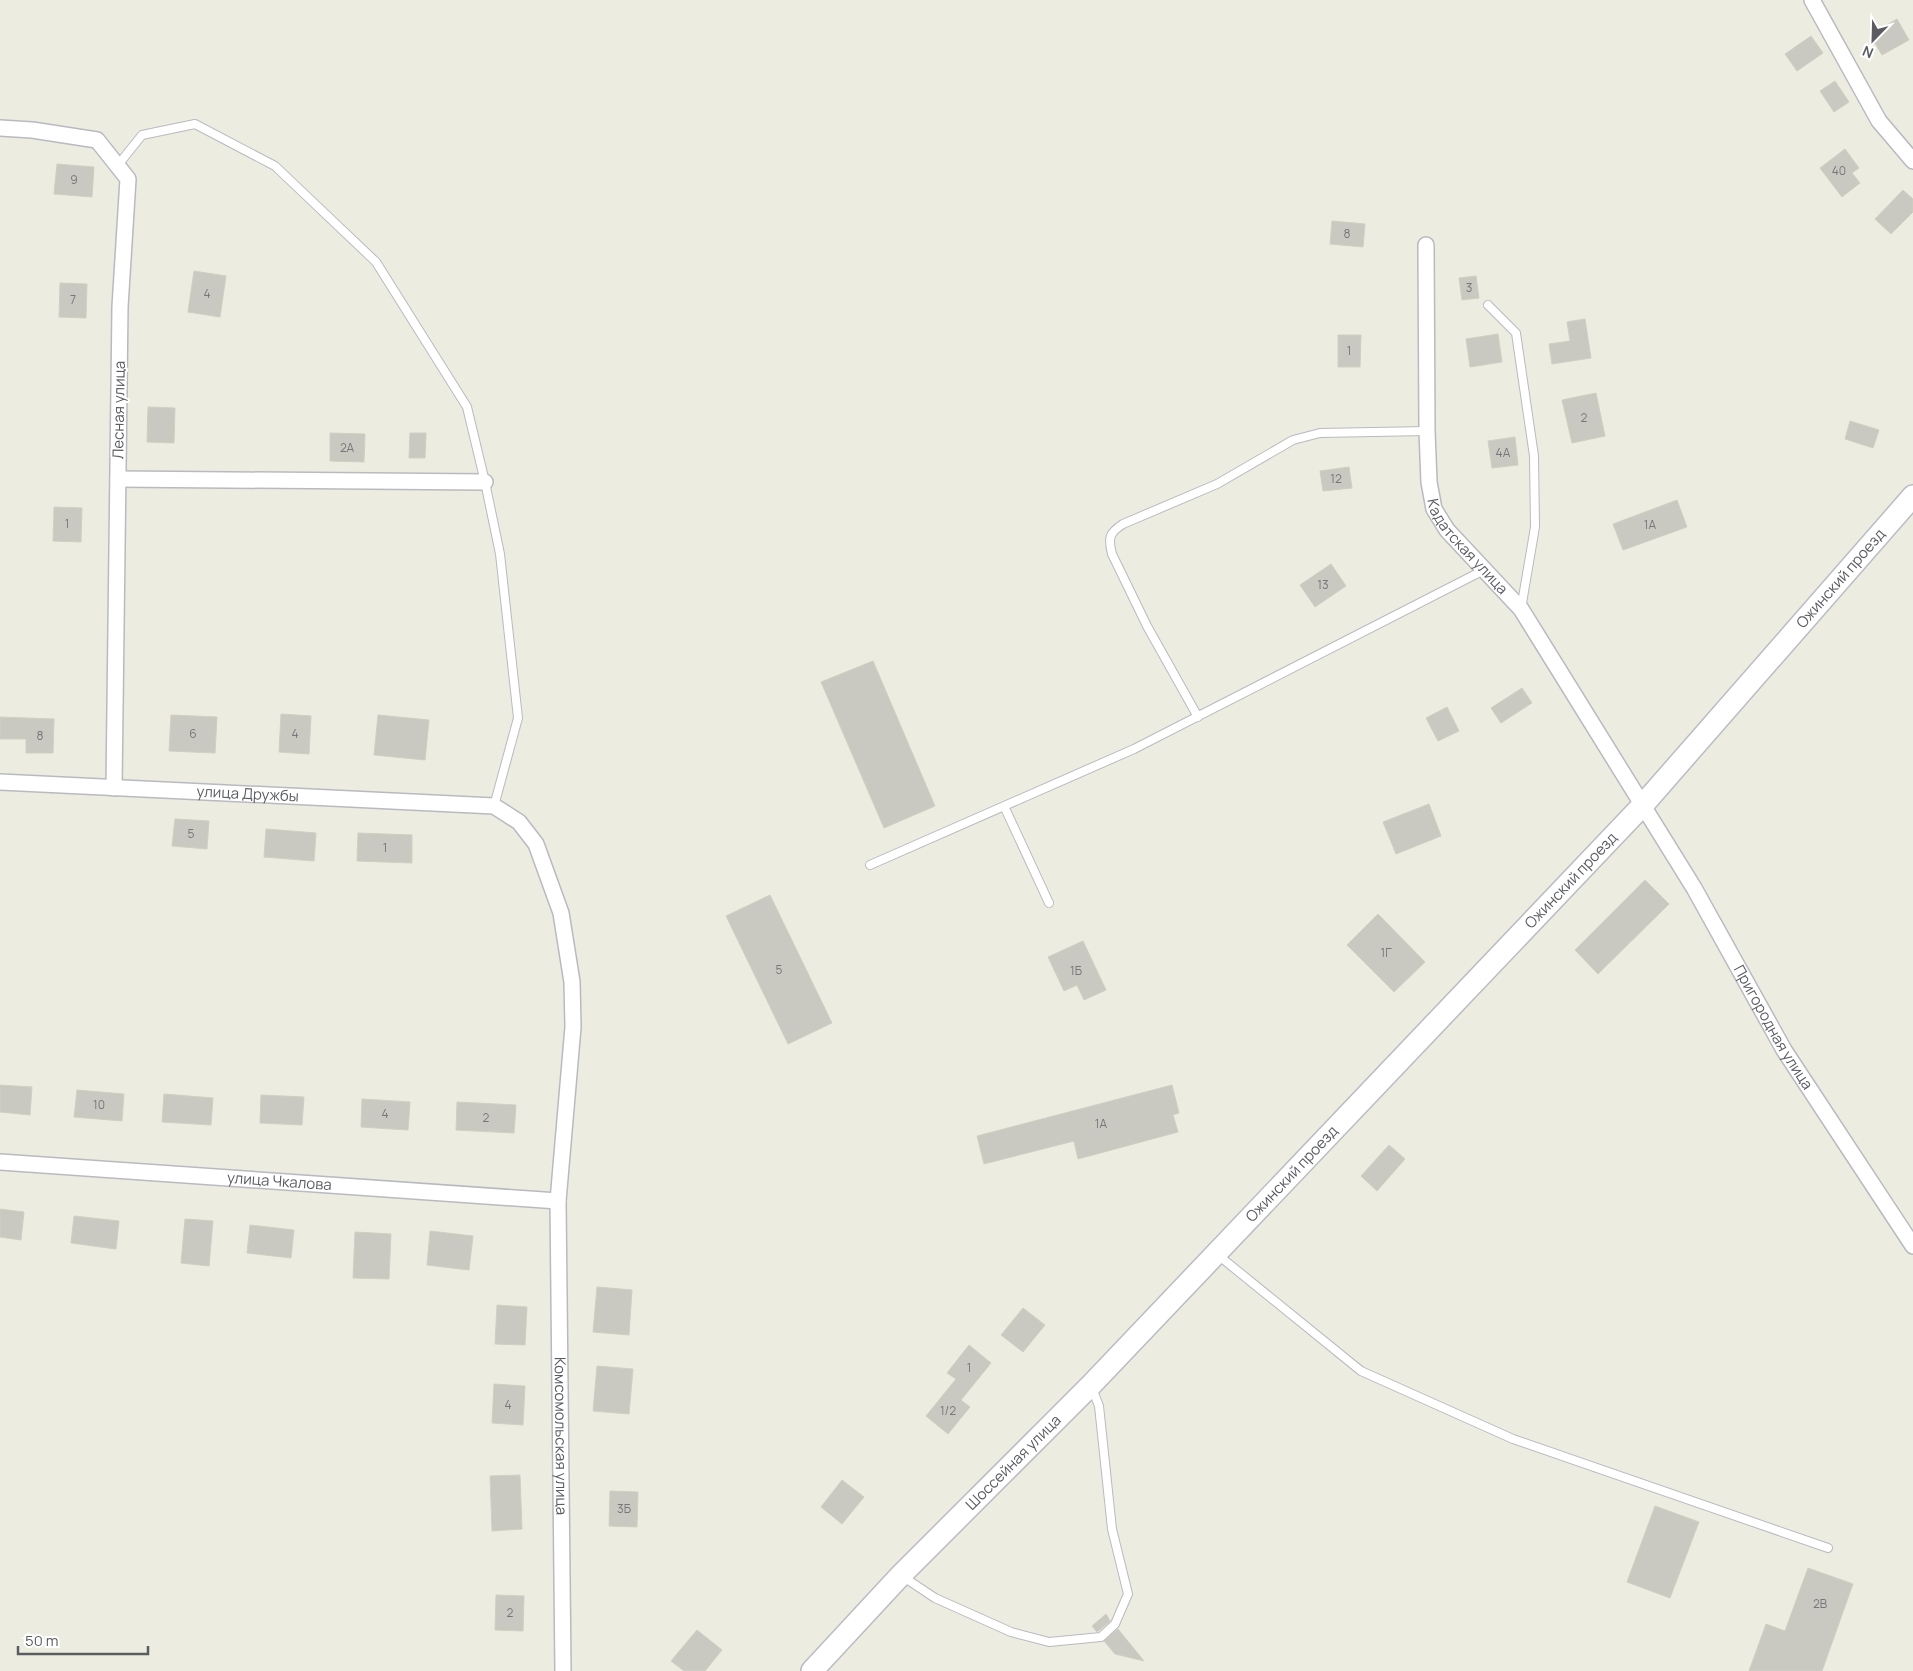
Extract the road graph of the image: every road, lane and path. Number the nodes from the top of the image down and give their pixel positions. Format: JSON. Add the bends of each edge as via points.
{"nodes":[{"id":1,"x":1812,"y":0,"type":"edge"},
{"id":2,"x":0,"y":128,"type":"edge"},
{"id":3,"x":1913,"y":161,"type":"edge"},
{"id":4,"x":118,"y":165,"type":"junction"},
{"id":5,"x":1426,"y":245,"type":"dead end"},
{"id":6,"x":1488,"y":305,"type":"dead end"},
{"id":7,"x":1427,"y":431,"type":"junction"},
{"id":8,"x":118,"y":479,"type":"junction"},
{"id":9,"x":485,"y":482,"type":"junction"},
{"id":10,"x":1913,"y":496,"type":"edge"},
{"id":11,"x":1484,"y":570,"type":"junction"},
{"id":12,"x":1521,"y":609,"type":"junction"},
{"id":13,"x":1198,"y":717,"type":"junction"},
{"id":14,"x":0,"y":782,"type":"edge"},
{"id":15,"x":114,"y":788,"type":"junction"},
{"id":16,"x":494,"y":806,"type":"junction"},
{"id":17,"x":1004,"y":806,"type":"junction"},
{"id":18,"x":1642,"y":806,"type":"junction"},
{"id":19,"x":870,"y":865,"type":"dead end"},
{"id":20,"x":1049,"y":903,"type":"dead end"},
{"id":21,"x":0,"y":1162,"type":"edge"},
{"id":22,"x":558,"y":1201,"type":"junction"},
{"id":23,"x":1913,"y":1246,"type":"edge"},
{"id":24,"x":1216,"y":1253,"type":"junction"},
{"id":25,"x":1091,"y":1385,"type":"junction"},
{"id":26,"x":1828,"y":1548,"type":"dead end"},
{"id":27,"x":901,"y":1575,"type":"junction"},
{"id":28,"x":563,"y":1671,"type":"edge"},
{"id":29,"x":812,"y":1671,"type":"edge"}],
"edges":[{"from":1,"to":3,"type":"street","via":[[1879,121]]},
{"from":2,"to":4,"type":"street","name":"Лесная улица","via":[[97,140]]},
{"from":4,"to":8,"type":"street","name":"Лесная улица","via":[[128,179],[120,307]]},
{"from":4,"to":9,"type":"lane","via":[[142,136],[195,124],[275,166],[376,262],[467,407]]},
{"from":5,"to":7,"type":"street","name":"Кадатская улица"},
{"from":6,"to":12,"type":"lane","via":[[1516,333],[1534,456],[1535,527]]},
{"from":7,"to":11,"type":"street","name":"Кадатская улица","via":[[1429,482],[1434,509],[1447,530]]},
{"from":7,"to":13,"type":"lane","via":[[1320,433],[1293,440],[1217,484],[1123,524],[1114,531],[1109,541],[1112,554]]},
{"from":8,"to":9,"type":"street"},
{"from":8,"to":15,"type":"street","name":"Лесная улица"},
{"from":9,"to":16,"type":"lane","via":[[500,554],[518,718]]},
{"from":10,"to":18,"type":"main road","name":"Ожинский проезд"},
{"from":11,"to":12,"type":"street","name":"Кадатская улица"},
{"from":11,"to":13,"type":"lane"},
{"from":12,"to":18,"type":"street","name":"Кадатская улица"},
{"from":13,"to":17,"type":"lane"},
{"from":14,"to":15,"type":"street","name":"улица Дружбы"},
{"from":15,"to":16,"type":"street","name":"улица Дружбы"},
{"from":16,"to":22,"type":"street","name":"Комсомольская улица","via":[[520,822],[536,844],[561,912],[572,982],[573,1027]]},
{"from":17,"to":19,"type":"lane"},
{"from":17,"to":20,"type":"lane"},
{"from":18,"to":23,"type":"street","name":"Пригородная улица","via":[[1694,888],[1784,1050]]},
{"from":18,"to":24,"type":"main road","name":"Ожинский проезд"},
{"from":21,"to":22,"type":"street","name":"улица Чкалова"},
{"from":22,"to":28,"type":"street","name":"Комсомольская улица"},
{"from":24,"to":25,"type":"main road","name":"Шоссейная улица"},
{"from":24,"to":26,"type":"lane","via":[[1361,1371],[1513,1439]]},
{"from":25,"to":27,"type":"main road","name":"Шоссейная улица"},
{"from":25,"to":27,"type":"lane","via":[[1099,1406],[1112,1529],[1128,1594],[1115,1624],[1101,1637],[1049,1642],[1011,1632],[935,1598]]},
{"from":27,"to":29,"type":"main road","name":"Шоссейная улица"}]}
